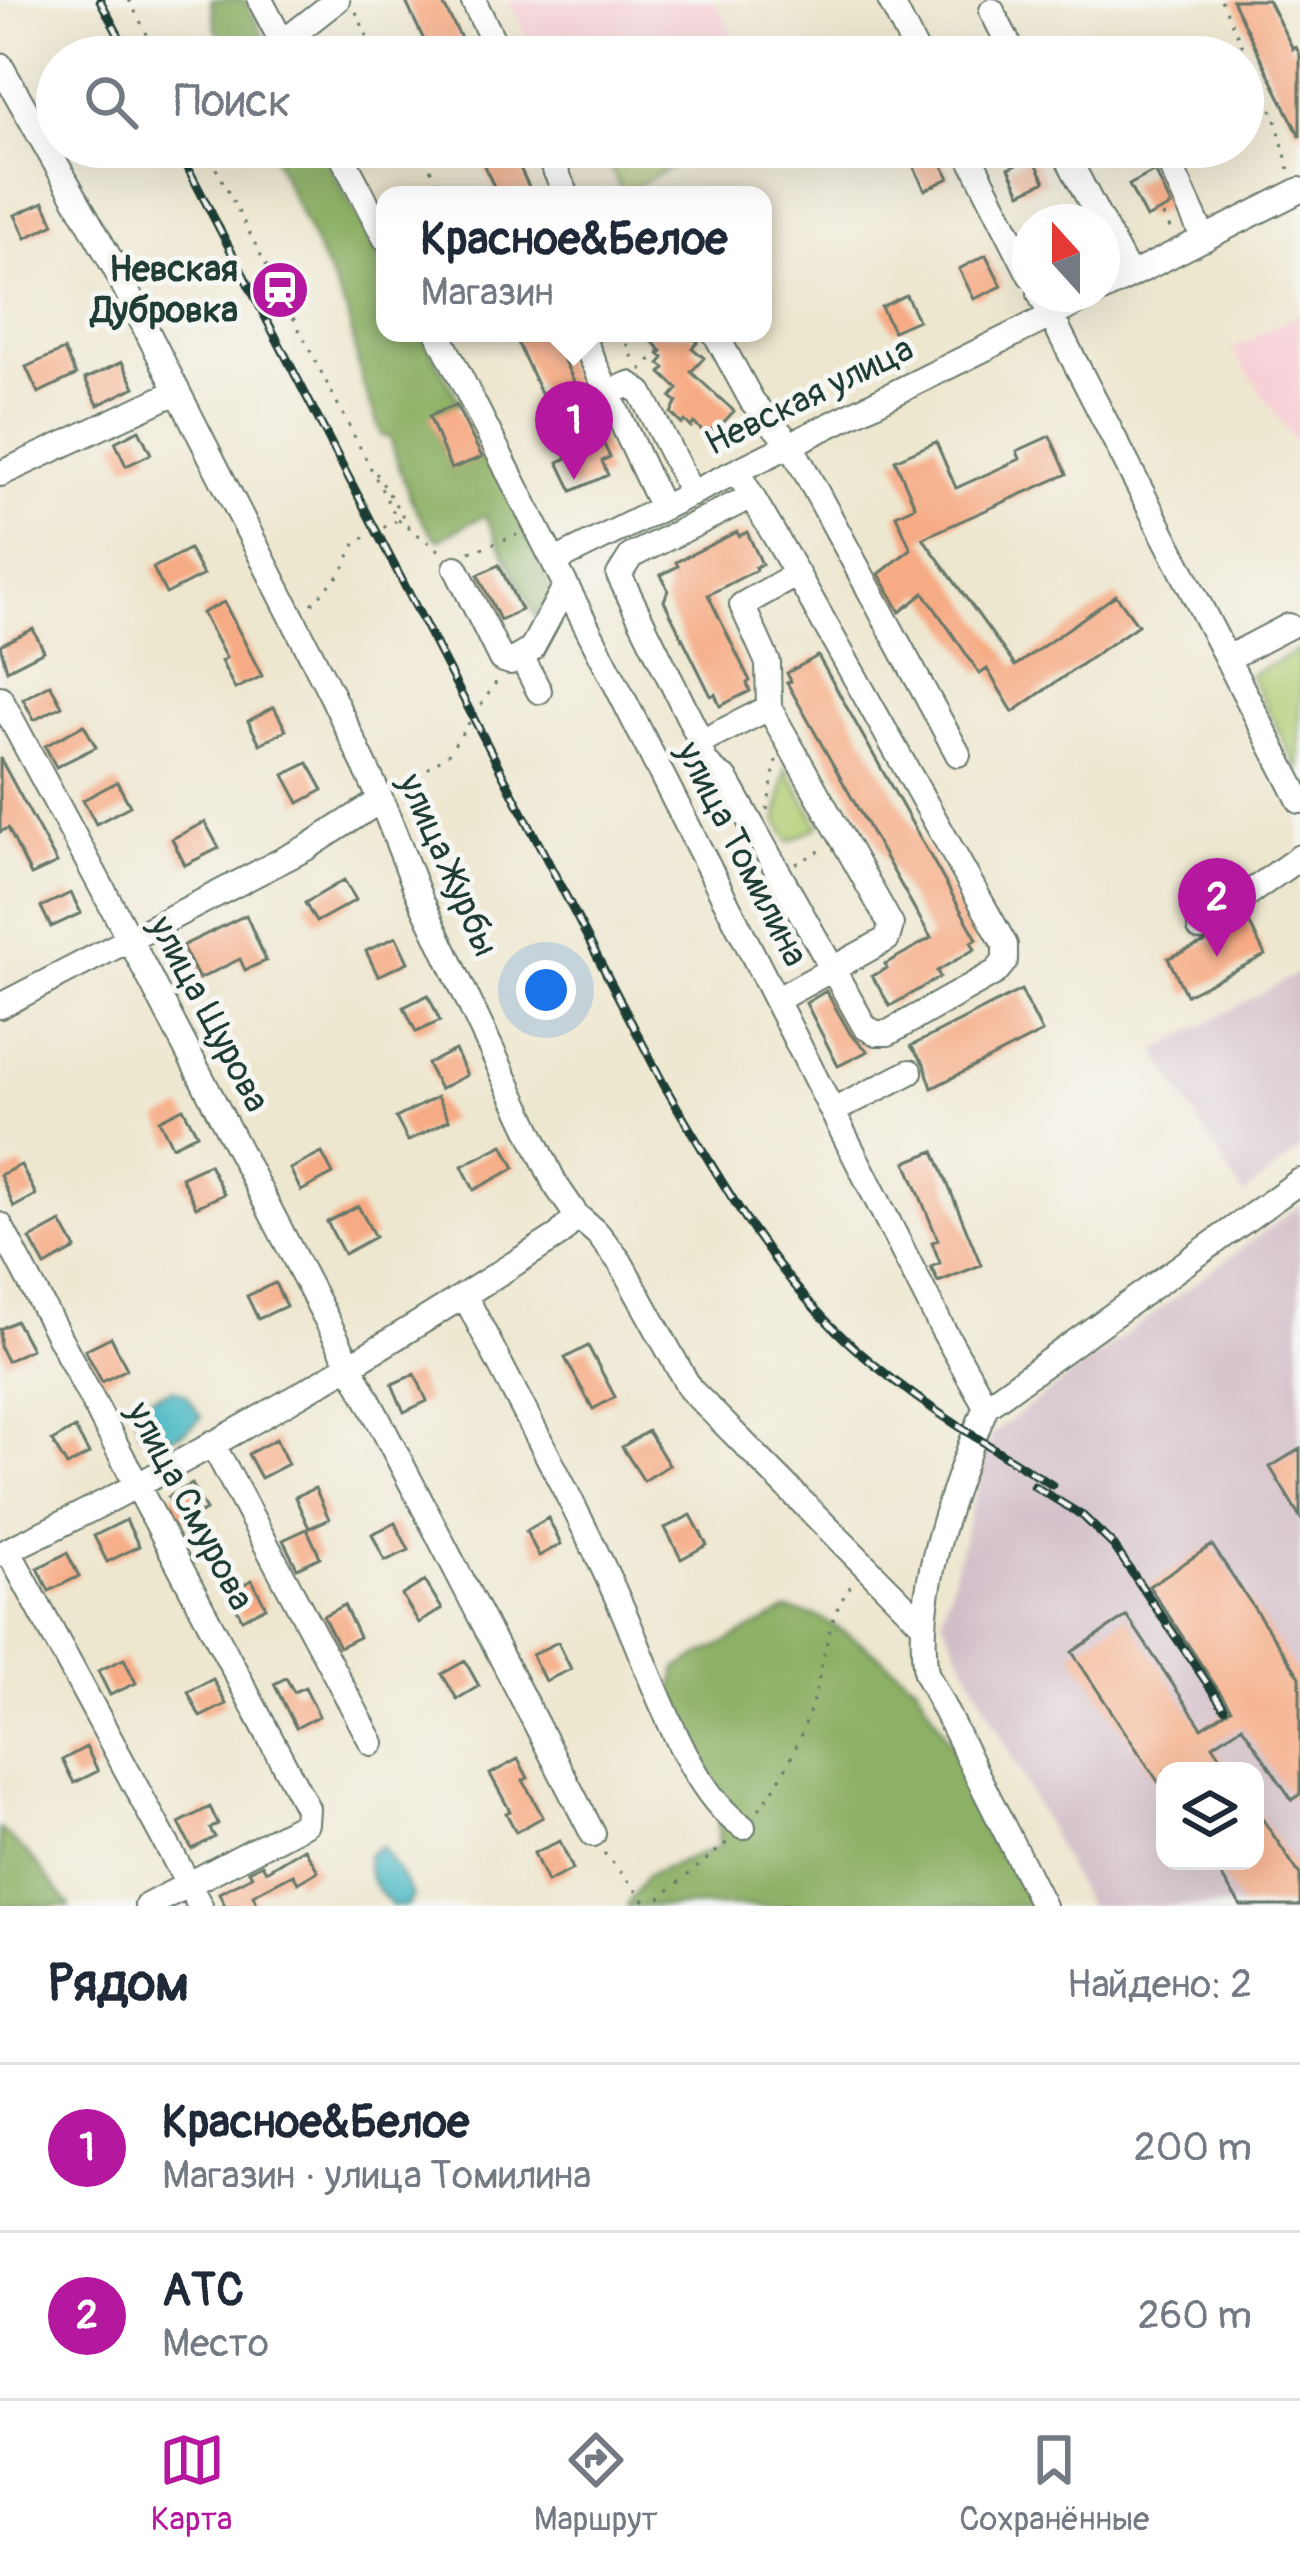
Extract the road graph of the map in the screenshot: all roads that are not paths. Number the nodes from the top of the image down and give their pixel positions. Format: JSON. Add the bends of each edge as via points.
{"nodes":[{"id":1,"x":260,"y":0,"type":"edge"},
{"id":2,"x":473,"y":0,"type":"edge"},
{"id":3,"x":890,"y":0,"type":"edge"},
{"id":4,"x":336,"y":1,"type":"edge"},
{"id":5,"x":992,"y":11,"type":"dead end"},
{"id":6,"x":279,"y":36,"type":"edge"},
{"id":7,"x":300,"y":36,"type":"edge"},
{"id":8,"x":491,"y":36,"type":"edge"},
{"id":9,"x":908,"y":36,"type":"edge"},
{"id":10,"x":1004,"y":36,"type":"edge"},
{"id":11,"x":3,"y":80,"type":"edge"},
{"id":12,"x":36,"y":135,"type":"edge"},
{"id":13,"x":55,"y":168,"type":"edge"},
{"id":14,"x":348,"y":168,"type":"edge"},
{"id":15,"x":976,"y":168,"type":"edge"},
{"id":16,"x":1073,"y":168,"type":"edge"},
{"id":17,"x":1172,"y":168,"type":"edge"},
{"id":18,"x":1296,"y":186,"type":"edge"},
{"id":19,"x":1092,"y":204,"type":"edge"},
{"id":20,"x":376,"y":219,"type":"edge"},
{"id":21,"x":1204,"y":238,"type":"junction"},
{"id":22,"x":1012,"y":239,"type":"edge"},
{"id":23,"x":1120,"y":257,"type":"edge"},
{"id":24,"x":1130,"y":276,"type":"junction"},
{"id":25,"x":1120,"y":281,"type":"edge"},
{"id":26,"x":1033,"y":312,"type":"edge"},
{"id":27,"x":1050,"y":312,"type":"edge"},
{"id":28,"x":443,"y":342,"type":"edge"},
{"id":29,"x":584,"y":342,"type":"edge"},
{"id":30,"x":720,"y":342,"type":"edge"},
{"id":31,"x":176,"y":392,"type":"junction"},
{"id":32,"x":609,"y":393,"type":"junction"},
{"id":33,"x":791,"y":445,"type":"junction"},
{"id":34,"x":737,"y":471,"type":"junction"},
{"id":35,"x":0,"y":474,"type":"edge"},
{"id":36,"x":692,"y":494,"type":"junction"},
{"id":37,"x":752,"y":496,"type":"junction"},
{"id":38,"x":662,"y":508,"type":"junction"},
{"id":39,"x":554,"y":562,"type":"junction"},
{"id":40,"x":456,"y":568,"type":"road end"},
{"id":41,"x":797,"y":574,"type":"junction"},
{"id":42,"x":566,"y":585,"type":"junction"},
{"id":43,"x":1289,"y":626,"type":"dead end"},
{"id":44,"x":1228,"y":658,"type":"junction"},
{"id":45,"x":515,"y":659,"type":"junction"},
{"id":46,"x":539,"y":692,"type":"dead end"},
{"id":47,"x":0,"y":698,"type":"edge"},
{"id":48,"x":775,"y":719,"type":"junction"},
{"id":49,"x":701,"y":742,"type":"junction"},
{"id":50,"x":958,"y":754,"type":"dead end"},
{"id":51,"x":381,"y":800,"type":"junction"},
{"id":52,"x":1300,"y":801,"type":"edge"},
{"id":53,"x":1300,"y":856,"type":"edge"},
{"id":54,"x":1200,"y":928,"type":"dead end"},
{"id":55,"x":131,"y":942,"type":"junction"},
{"id":56,"x":833,"y":970,"type":"junction"},
{"id":57,"x":776,"y":1000,"type":"junction"},
{"id":58,"x":0,"y":1006,"type":"edge"},
{"id":59,"x":910,"y":1072,"type":"dead end"},
{"id":60,"x":833,"y":1111,"type":"junction"},
{"id":61,"x":1300,"y":1181,"type":"edge"},
{"id":62,"x":577,"y":1216,"type":"junction"},
{"id":63,"x":0,"y":1226,"type":"edge"},
{"id":64,"x":465,"y":1296,"type":"junction"},
{"id":65,"x":352,"y":1365,"type":"junction"},
{"id":66,"x":986,"y":1406,"type":"junction"},
{"id":67,"x":212,"y":1443,"type":"junction"},
{"id":68,"x":138,"y":1485,"type":"junction"},
{"id":69,"x":4,"y":1552,"type":"edge"},
{"id":70,"x":924,"y":1625,"type":"junction"},
{"id":71,"x":372,"y":1743,"type":"dead end"},
{"id":72,"x":743,"y":1828,"type":"road end"},
{"id":73,"x":593,"y":1834,"type":"road end"},
{"id":74,"x":194,"y":1895,"type":"edge"},
{"id":75,"x":147,"y":1906,"type":"edge"},
{"id":76,"x":1043,"y":1906,"type":"edge"}],
"edges":[{"from":1,"to":6,"type":"street"},
{"from":2,"to":8,"type":"street"},
{"from":3,"to":9,"type":"street"},
{"from":4,"to":7,"type":"street"},
{"from":5,"to":10,"type":"street"},
{"from":11,"to":12,"type":"street","name":"улица Журбы"},
{"from":13,"to":31,"type":"street","name":"улица Журбы"},
{"from":14,"to":20,"type":"street"},
{"from":15,"to":22,"type":"street"},
{"from":16,"to":19,"type":"street"},
{"from":17,"to":21,"type":"street"},
{"from":18,"to":21,"type":"street","name":"Невская улица"},
{"from":21,"to":24,"type":"street","name":"Невская улица"},
{"from":23,"to":24,"type":"street"},
{"from":24,"to":25,"type":"street","name":"Невская улица"},
{"from":26,"to":33,"type":"street","name":"Невская улица"},
{"from":27,"to":44,"type":"street"},
{"from":28,"to":39,"type":"street","name":"улица Томилина"},
{"from":29,"to":32,"type":"street"},
{"from":30,"to":33,"type":"street","via":[[752,401]]},
{"from":31,"to":35,"type":"street"},
{"from":31,"to":51,"type":"street","name":"улица Журбы"},
{"from":32,"to":36,"type":"street","via":[[628,384],[641,393]]},
{"from":32,"to":38,"type":"street"},
{"from":33,"to":34,"type":"street","name":"Невская улица"},
{"from":33,"to":50,"type":"street"},
{"from":34,"to":36,"type":"street","name":"Невская улица"},
{"from":34,"to":37,"type":"street"},
{"from":36,"to":38,"type":"street","name":"Невская улица"},
{"from":37,"to":41,"type":"street"},
{"from":37,"to":49,"type":"street","via":[[631,556],[619,575]]},
{"from":38,"to":39,"type":"street","name":"Невская улица"},
{"from":39,"to":42,"type":"street","name":"улица Томилина"},
{"from":40,"to":45,"type":"street","via":[[502,659]]},
{"from":41,"to":48,"type":"street","via":[[742,605],[768,663]]},
{"from":41,"to":56,"type":"street","via":[[1006,946],[996,972],[888,1033],[866,1027]]},
{"from":42,"to":45,"type":"street","via":[[532,650]]},
{"from":42,"to":57,"type":"street","name":"улица Томилина"},
{"from":43,"to":44,"type":"street"},
{"from":44,"to":52,"type":"street"},
{"from":45,"to":46,"type":"street"},
{"from":47,"to":55,"type":"street","name":"улица Щурова"},
{"from":48,"to":49,"type":"street"},
{"from":48,"to":56,"type":"street","via":[[892,932]]},
{"from":49,"to":56,"type":"street","via":[[710,770],[726,779]]},
{"from":51,"to":55,"type":"street"},
{"from":51,"to":62,"type":"street","name":"улица Журбы","via":[[419,896]]},
{"from":53,"to":54,"type":"street"},
{"from":55,"to":58,"type":"street"},
{"from":55,"to":65,"type":"street","name":"улица Щурова"},
{"from":56,"to":57,"type":"street"},
{"from":57,"to":60,"type":"street","name":"улица Томилина"},
{"from":59,"to":60,"type":"street"},
{"from":60,"to":66,"type":"street","name":"улица Томилина"},
{"from":61,"to":66,"type":"street"},
{"from":62,"to":64,"type":"street"},
{"from":62,"to":70,"type":"street","name":"улица Журбы","via":[[620,1262],[690,1389]]},
{"from":63,"to":68,"type":"street","name":"улица Смурова"},
{"from":64,"to":65,"type":"street"},
{"from":64,"to":72,"type":"street","via":[[713,1802]]},
{"from":65,"to":67,"type":"street"},
{"from":65,"to":73,"type":"street","name":"улица Щурова"},
{"from":66,"to":70,"type":"street","via":[[955,1482]]},
{"from":67,"to":68,"type":"street"},
{"from":67,"to":71,"type":"street"},
{"from":68,"to":69,"type":"street"},
{"from":68,"to":74,"type":"street","name":"улица Смурова","via":[[307,1808],[306,1823]]},
{"from":69,"to":74,"type":"street"},
{"from":70,"to":76,"type":"street","via":[[926,1673]]},
{"from":74,"to":75,"type":"street"}]}
